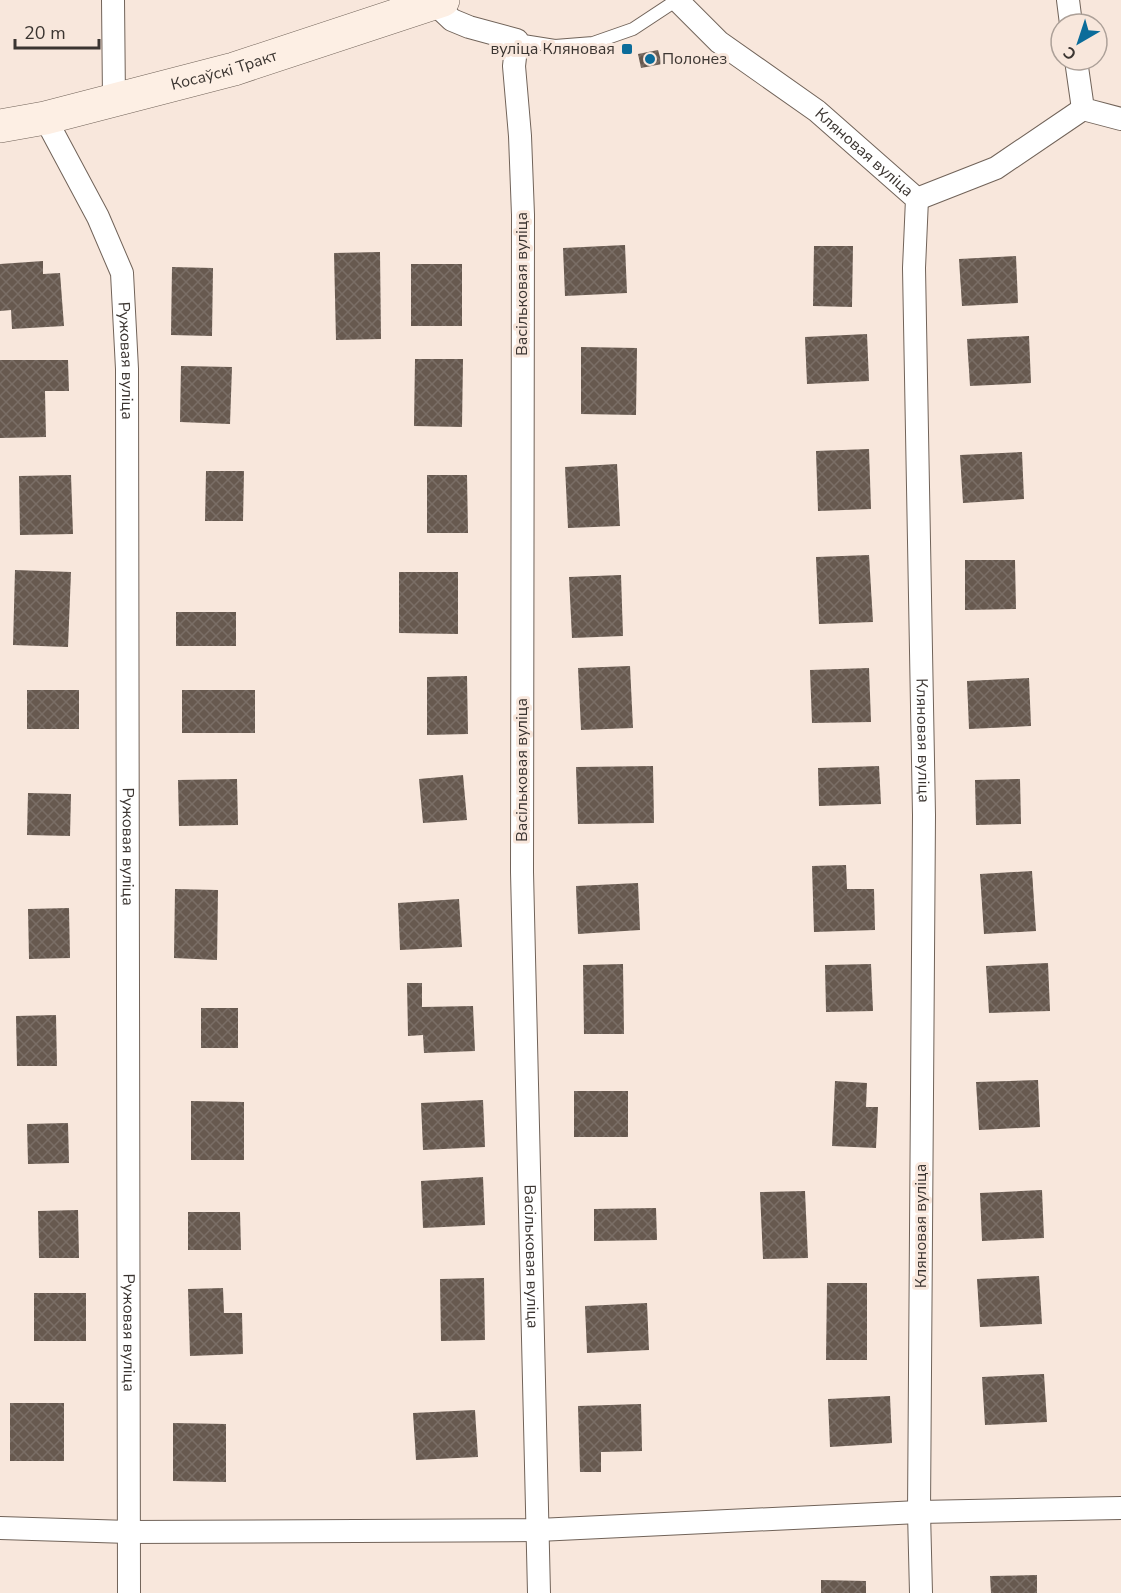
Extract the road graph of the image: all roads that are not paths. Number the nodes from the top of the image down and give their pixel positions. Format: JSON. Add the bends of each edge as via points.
{"nodes":[{"id":1,"x":113,"y":0,"type":"edge"},
{"id":2,"x":677,"y":0,"type":"edge"},
{"id":3,"x":439,"y":2,"type":"edge"},
{"id":4,"x":517,"y":40,"type":"junction"},
{"id":5,"x":1078,"y":72,"type":"edge"},
{"id":6,"x":114,"y":99,"type":"junction"},
{"id":7,"x":1083,"y":109,"type":"junction"},
{"id":8,"x":45,"y":118,"type":"junction"},
{"id":9,"x":1121,"y":119,"type":"edge"},
{"id":10,"x":0,"y":126,"type":"edge"},
{"id":11,"x":917,"y":199,"type":"junction"},
{"id":12,"x":1121,"y":1508,"type":"edge"},
{"id":13,"x":920,"y":1512,"type":"junction"},
{"id":14,"x":0,"y":1528,"type":"edge"},
{"id":15,"x":538,"y":1530,"type":"junction"},
{"id":16,"x":129,"y":1532,"type":"junction"},
{"id":17,"x":129,"y":1593,"type":"edge"},
{"id":18,"x":538,"y":1593,"type":"edge"},
{"id":19,"x":921,"y":1593,"type":"edge"}],
"edges":[{"from":1,"to":6,"type":"street"},
{"from":2,"to":4,"type":"lane","via":[[633,29],[593,43],[555,46]]},
{"from":2,"to":11,"type":"street","name":"Кляновая вуліца","via":[[719,42],[817,111]]},
{"from":3,"to":4,"type":"street","via":[[452,20]]},
{"from":3,"to":6,"type":"main road","name":"Косаўскі Тракт","via":[[234,69]]},
{"from":4,"to":15,"type":"street","name":"Васільковая вуліца","via":[[514,66],[523,215],[522,872]]},
{"from":5,"to":7,"type":"street"},
{"from":6,"to":8,"type":"main road","name":"Косаўскі Тракт"},
{"from":7,"to":9,"type":"street"},
{"from":7,"to":11,"type":"street","via":[[996,168]]},
{"from":8,"to":10,"type":"main road","name":"Косаўскі Тракт"},
{"from":8,"to":16,"type":"street","name":"Ружовая вуліца","via":[[98,217],[122,273],[127,369]]},
{"from":11,"to":13,"type":"street","name":"Кляновая вуліца","via":[[914,268],[924,815]]},
{"from":12,"to":13,"type":"street"},
{"from":13,"to":15,"type":"street"},
{"from":13,"to":19,"type":"street","name":"Кляновая вуліца"},
{"from":14,"to":16,"type":"street"},
{"from":15,"to":16,"type":"street"},
{"from":15,"to":18,"type":"street","name":"Васільковая вуліца"},
{"from":16,"to":17,"type":"street","name":"Ружовая вуліца"}]}
